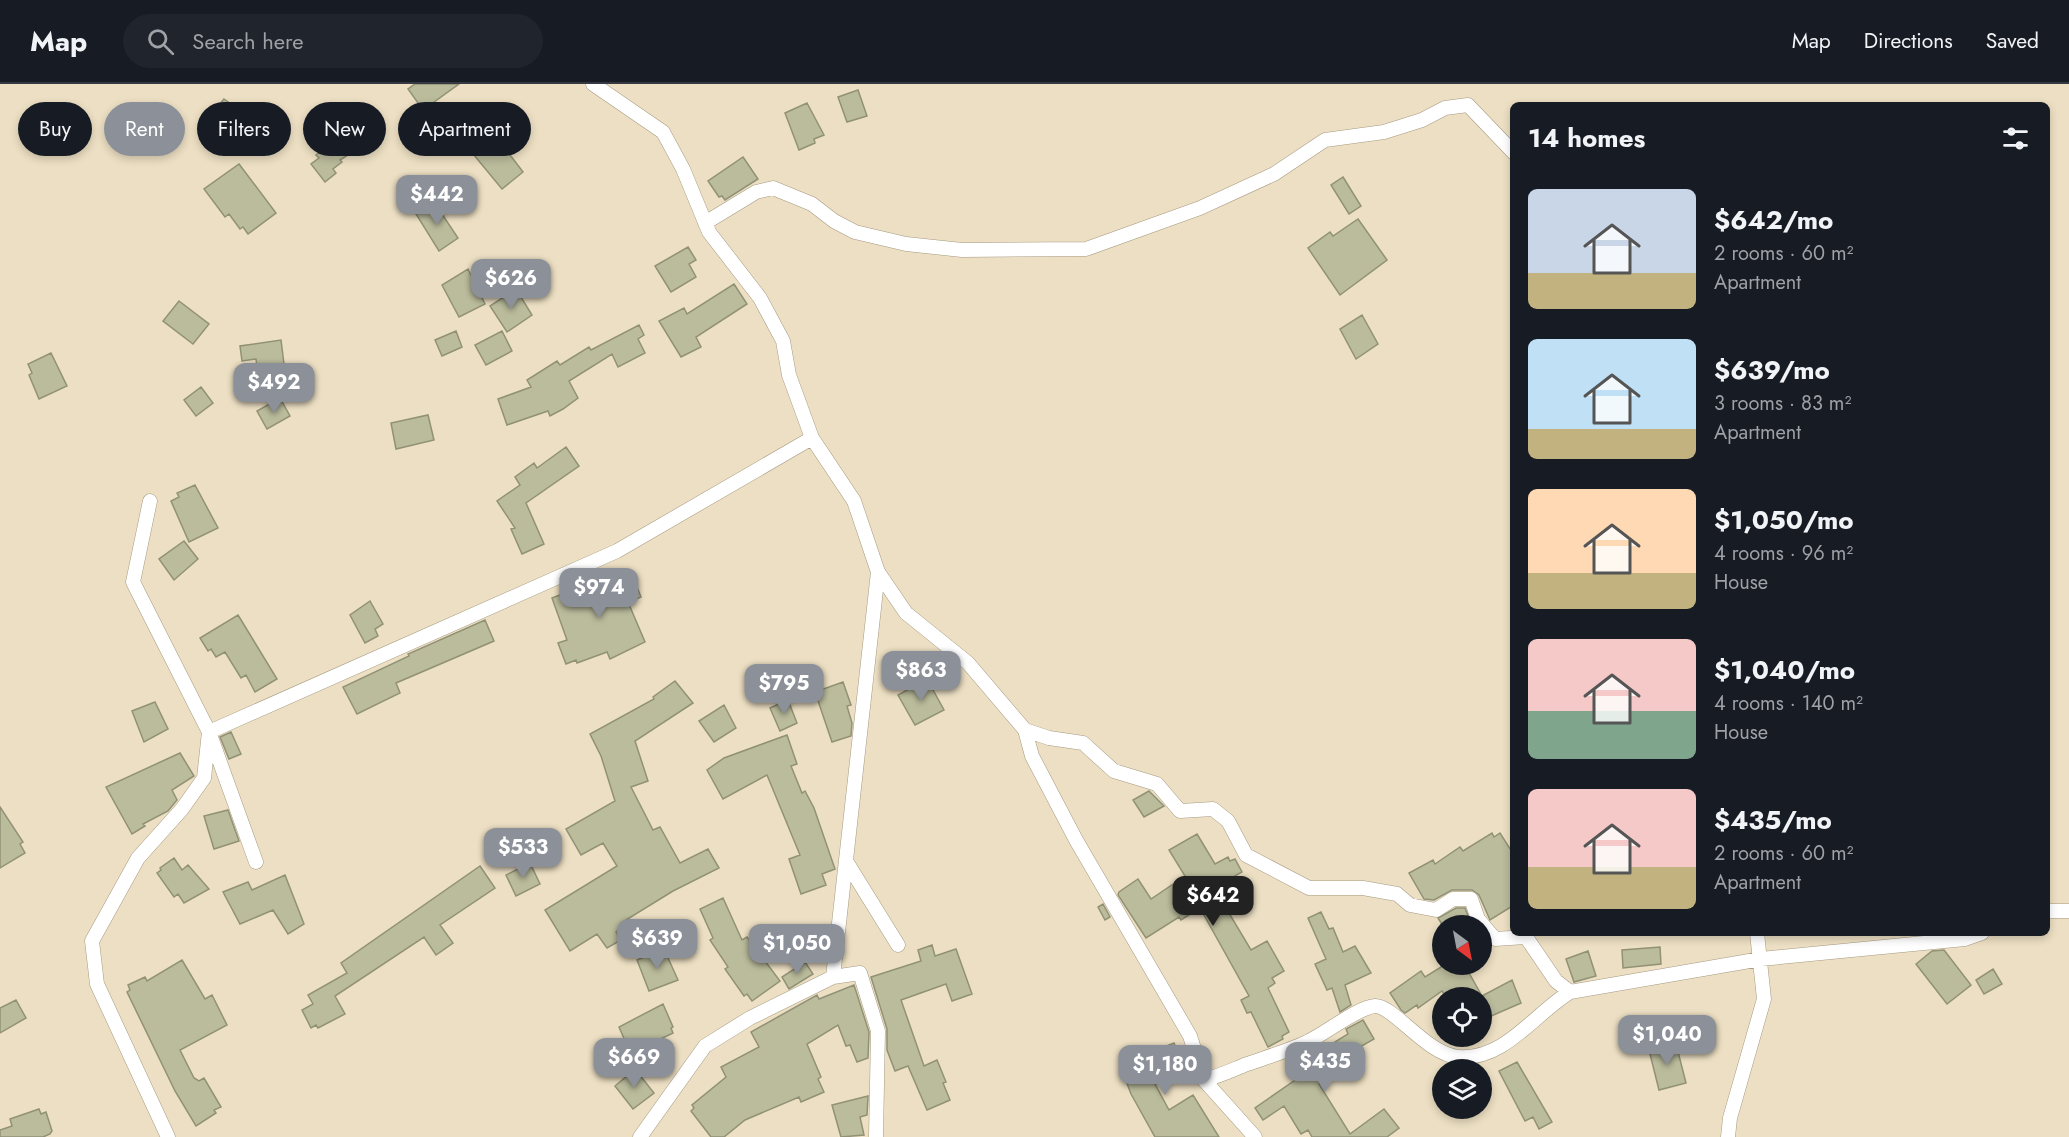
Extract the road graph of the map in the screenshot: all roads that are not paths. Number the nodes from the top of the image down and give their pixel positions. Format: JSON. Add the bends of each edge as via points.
{"nodes":[{"id":1,"x":593,"y":84,"type":"edge"},
{"id":2,"x":1510,"y":149,"type":"edge"},
{"id":3,"x":705,"y":223,"type":"junction"},
{"id":4,"x":812,"y":438,"type":"junction"},
{"id":5,"x":150,"y":501,"type":"dead end"},
{"id":6,"x":878,"y":572,"type":"junction"},
{"id":7,"x":1025,"y":730,"type":"junction"},
{"id":8,"x":209,"y":732,"type":"junction"},
{"id":9,"x":846,"y":861,"type":"junction"},
{"id":10,"x":256,"y":862,"type":"dead end"},
{"id":11,"x":2050,"y":911,"type":"edge"},
{"id":12,"x":2069,"y":911,"type":"edge"},
{"id":13,"x":1757,"y":936,"type":"edge"},
{"id":14,"x":1974,"y":936,"type":"edge"},
{"id":15,"x":898,"y":945,"type":"dead end"},
{"id":16,"x":1761,"y":959,"type":"junction"},
{"id":17,"x":833,"y":977,"type":"junction"},
{"id":18,"x":1570,"y":992,"type":"junction"},
{"id":19,"x":1204,"y":1080,"type":"junction"},
{"id":20,"x":168,"y":1137,"type":"edge"},
{"id":21,"x":639,"y":1137,"type":"edge"},
{"id":22,"x":876,"y":1137,"type":"edge"},
{"id":23,"x":1255,"y":1137,"type":"edge"},
{"id":24,"x":1728,"y":1137,"type":"edge"}],
"edges":[{"from":1,"to":3,"type":"street","via":[[663,132]]},
{"from":2,"to":3,"type":"street","via":[[1468,105],[1445,108],[1384,132],[1325,140],[1275,174],[1200,208],[1086,249],[962,250],[906,244],[855,232],[812,204],[773,188],[756,192]]},
{"from":3,"to":4,"type":"street","via":[[760,298],[783,341],[789,375]]},
{"from":4,"to":6,"type":"street","via":[[854,501]]},
{"from":4,"to":8,"type":"street","via":[[617,551]]},
{"from":5,"to":8,"type":"street","via":[[134,582]]},
{"from":6,"to":7,"type":"street","via":[[906,613],[968,663]]},
{"from":6,"to":9,"type":"street"},
{"from":7,"to":18,"type":"street","via":[[1083,743],[1114,771],[1157,784],[1180,811],[1213,810],[1228,821],[1246,855],[1309,888],[1363,888],[1397,894],[1410,905],[1436,910],[1452,899],[1471,899],[1478,919],[1495,939],[1526,937],[1556,981]]},
{"from":7,"to":19,"type":"street","via":[[1032,756],[1076,840],[1190,1036]]},
{"from":8,"to":10,"type":"street"},
{"from":8,"to":20,"type":"street","via":[[204,778],[138,858],[92,941],[97,984]]},
{"from":9,"to":15,"type":"street"},
{"from":9,"to":17,"type":"street"},
{"from":11,"to":12,"type":"street"},
{"from":13,"to":16,"type":"street"},
{"from":14,"to":16,"type":"street"},
{"from":16,"to":18,"type":"street"},
{"from":16,"to":24,"type":"street","via":[[1764,999]]},
{"from":17,"to":21,"type":"street","via":[[750,1018],[705,1046]]},
{"from":17,"to":22,"type":"street","via":[[860,973],[878,1031]]},
{"from":18,"to":19,"type":"street","via":[[1503,1046],[1481,1056],[1457,1057],[1442,1052],[1377,1005],[1364,1008],[1306,1042]]},
{"from":19,"to":23,"type":"street"}]}
